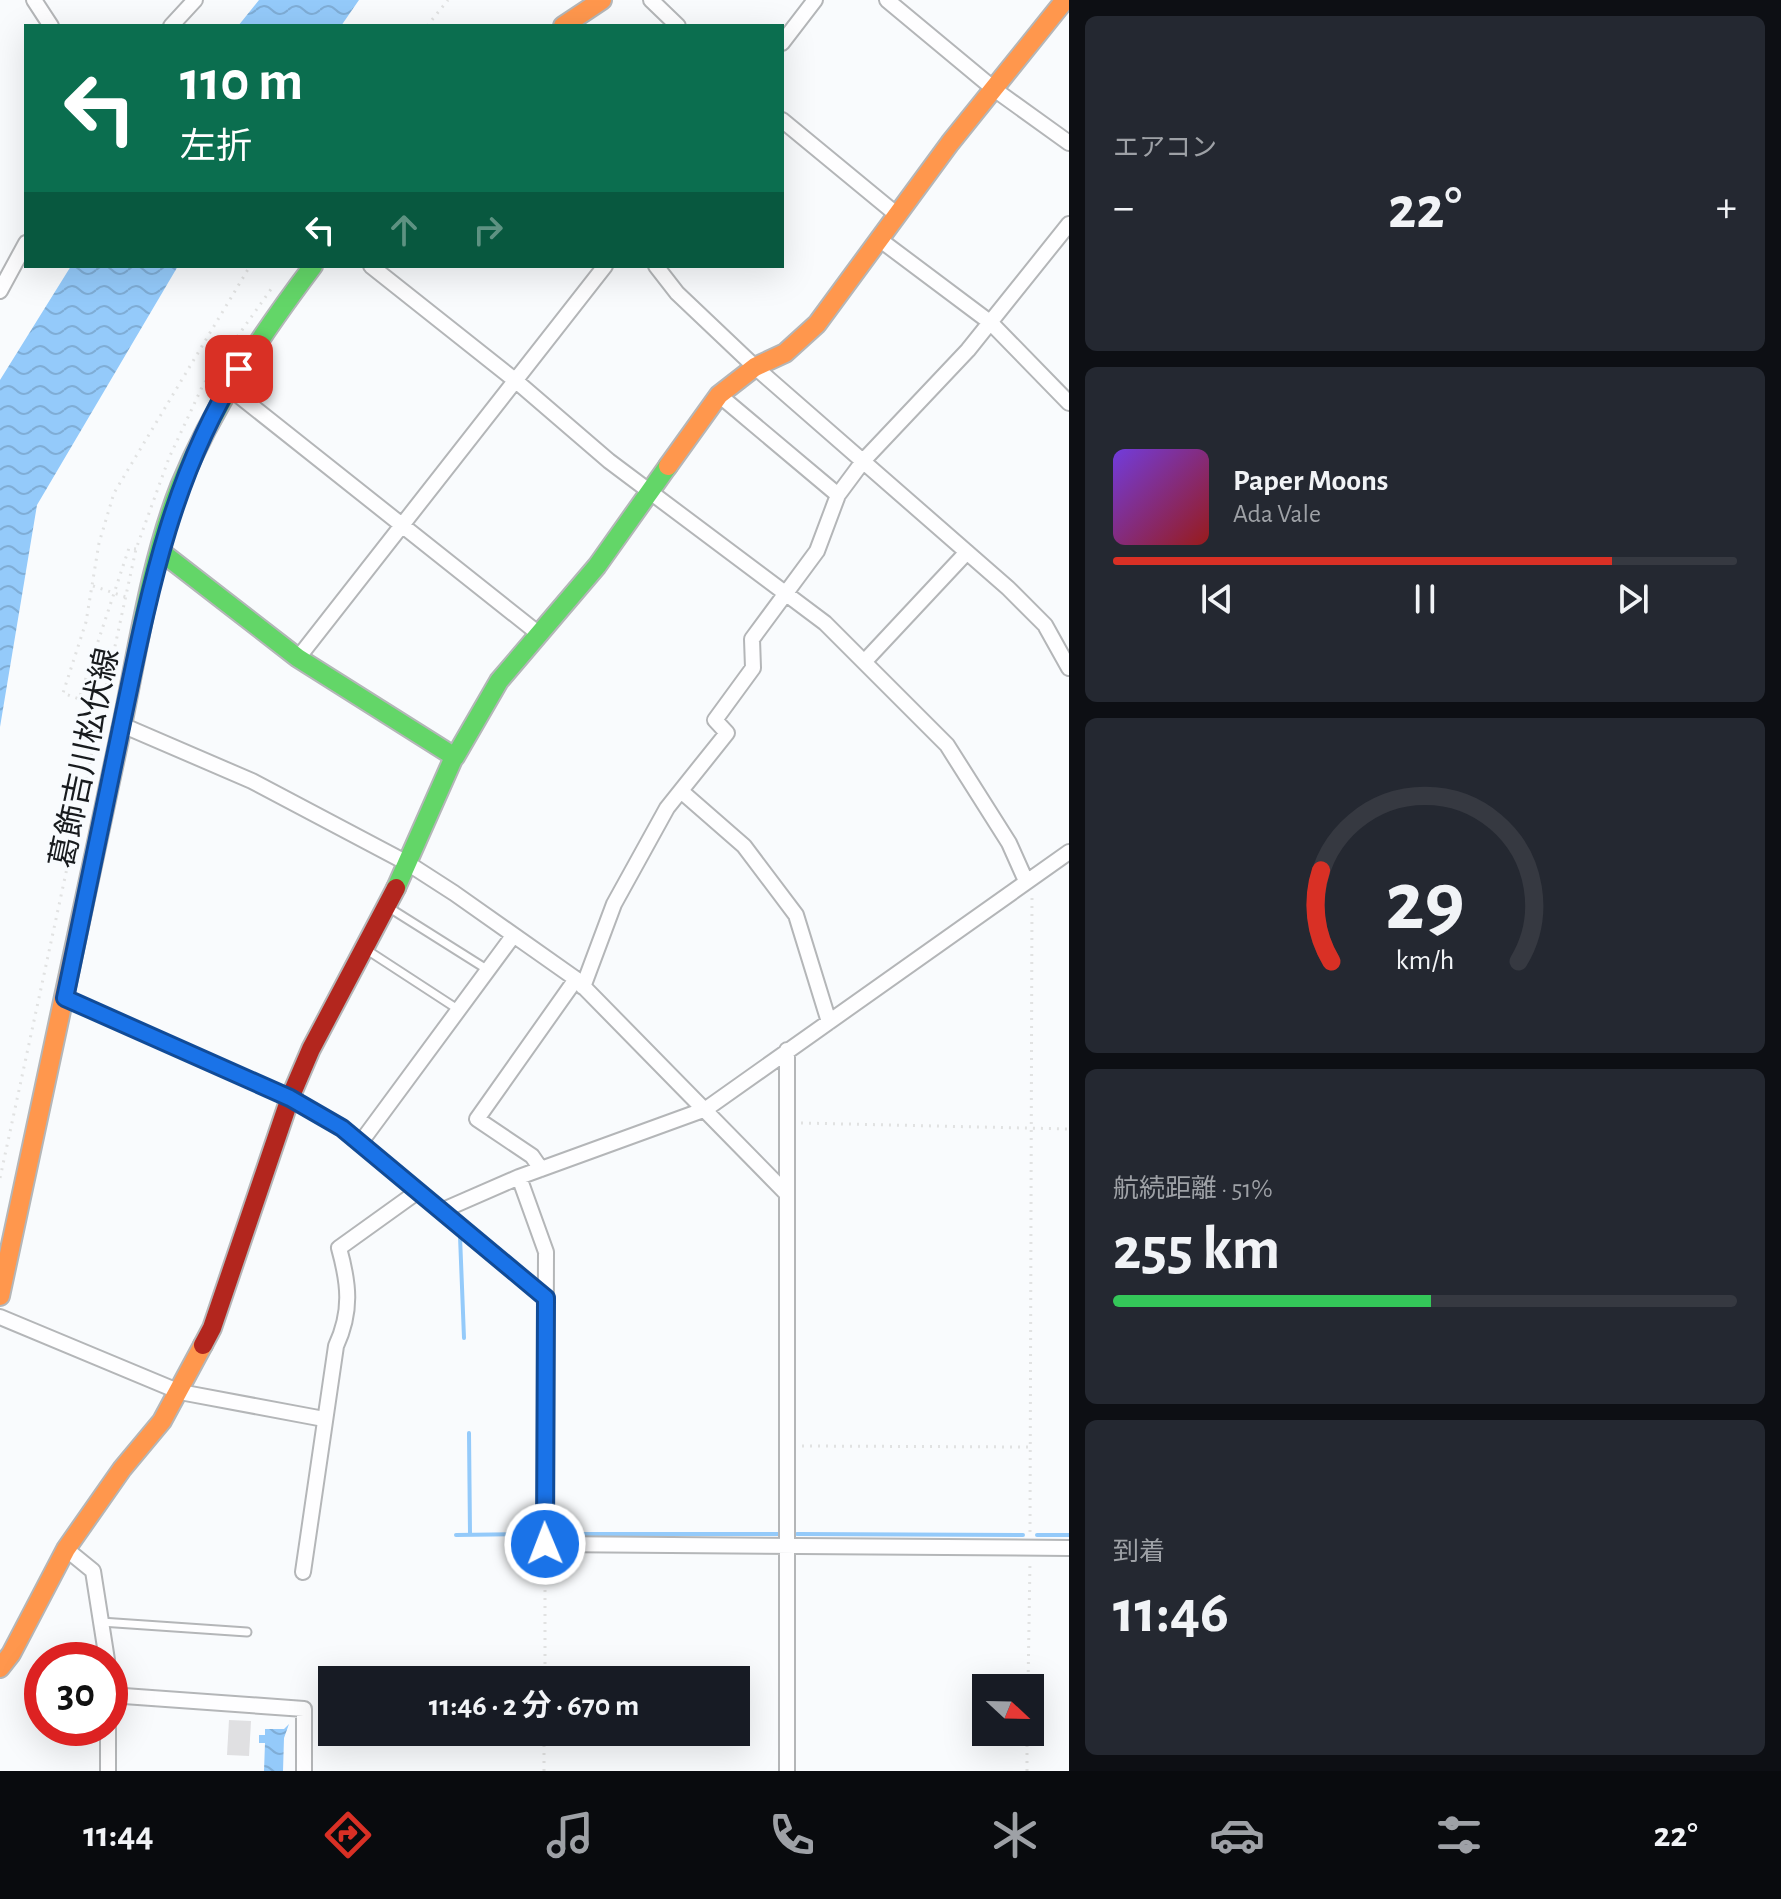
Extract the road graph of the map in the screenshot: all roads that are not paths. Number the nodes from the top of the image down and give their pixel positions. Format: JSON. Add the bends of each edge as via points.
{"nodes":[{"id":1,"x":34,"y":0,"type":"edge"},
{"id":2,"x":195,"y":0,"type":"edge"},
{"id":3,"x":602,"y":0,"type":"edge"},
{"id":4,"x":651,"y":0,"type":"edge"},
{"id":5,"x":815,"y":0,"type":"edge"},
{"id":6,"x":887,"y":0,"type":"edge"},
{"id":7,"x":1065,"y":0,"type":"edge"},
{"id":8,"x":50,"y":24,"type":"edge"},
{"id":9,"x":173,"y":24,"type":"edge"},
{"id":10,"x":566,"y":24,"type":"edge"},
{"id":11,"x":676,"y":24,"type":"edge"},
{"id":12,"x":784,"y":40,"type":"edge"},
{"id":13,"x":994,"y":89,"type":"junction"},
{"id":14,"x":784,"y":122,"type":"edge"},
{"id":15,"x":1069,"y":143,"type":"edge"},
{"id":16,"x":896,"y":214,"type":"junction"},
{"id":17,"x":1069,"y":224,"type":"edge"},
{"id":18,"x":879,"y":239,"type":"junction"},
{"id":19,"x":24,"y":247,"type":"edge"},
{"id":20,"x":312,"y":268,"type":"edge"},
{"id":21,"x":374,"y":268,"type":"edge"},
{"id":22,"x":603,"y":268,"type":"edge"},
{"id":23,"x":658,"y":268,"type":"edge"},
{"id":24,"x":0,"y":291,"type":"edge"},
{"id":25,"x":991,"y":323,"type":"junction"},
{"id":26,"x":755,"y":367,"type":"junction"},
{"id":27,"x":516,"y":381,"type":"junction"},
{"id":28,"x":228,"y":387,"type":"junction"},
{"id":29,"x":719,"y":395,"type":"junction"},
{"id":30,"x":1069,"y":403,"type":"edge"},
{"id":31,"x":864,"y":460,"type":"junction"},
{"id":32,"x":652,"y":493,"type":"junction"},
{"id":33,"x":838,"y":495,"type":"junction"},
{"id":34,"x":403,"y":524,"type":"junction"},
{"id":35,"x":160,"y":551,"type":"junction"},
{"id":36,"x":967,"y":552,"type":"junction"},
{"id":37,"x":787,"y":596,"type":"junction"},
{"id":38,"x":539,"y":634,"type":"junction"},
{"id":39,"x":298,"y":658,"type":"junction"},
{"id":40,"x":865,"y":661,"type":"junction"},
{"id":41,"x":1069,"y":668,"type":"edge"},
{"id":42,"x":122,"y":725,"type":"junction"},
{"id":43,"x":454,"y":757,"type":"junction"},
{"id":44,"x":681,"y":791,"type":"junction"},
{"id":45,"x":1069,"y":852,"type":"edge"},
{"id":46,"x":409,"y":864,"type":"junction"},
{"id":47,"x":1029,"y":879,"type":"junction"},
{"id":48,"x":387,"y":906,"type":"junction"},
{"id":49,"x":513,"y":936,"type":"junction"},
{"id":50,"x":364,"y":948,"type":"junction"},
{"id":51,"x":488,"y":970,"type":"junction"},
{"id":52,"x":579,"y":983,"type":"junction"},
{"id":53,"x":65,"y":998,"type":"junction"},
{"id":54,"x":459,"y":1010,"type":"junction"},
{"id":55,"x":829,"y":1022,"type":"junction"},
{"id":56,"x":787,"y":1050,"type":"junction"},
{"id":57,"x":290,"y":1098,"type":"junction"},
{"id":58,"x":706,"y":1109,"type":"junction"},
{"id":59,"x":361,"y":1142,"type":"junction"},
{"id":60,"x":541,"y":1169,"type":"junction"},
{"id":61,"x":519,"y":1177,"type":"junction"},
{"id":62,"x":417,"y":1192,"type":"junction"},
{"id":63,"x":787,"y":1194,"type":"junction"},
{"id":64,"x":441,"y":1211,"type":"junction"},
{"id":65,"x":0,"y":1296,"type":"edge"},
{"id":66,"x":546,"y":1298,"type":"junction"},
{"id":67,"x":0,"y":1317,"type":"edge"},
{"id":68,"x":180,"y":1392,"type":"junction"},
{"id":69,"x":324,"y":1419,"type":"junction"},
{"id":70,"x":790,"y":1545,"type":"junction"},
{"id":71,"x":1069,"y":1548,"type":"edge"},
{"id":72,"x":66,"y":1549,"type":"junction"},
{"id":73,"x":303,"y":1572,"type":"dead end"},
{"id":74,"x":99,"y":1622,"type":"junction"},
{"id":75,"x":247,"y":1632,"type":"dead end"},
{"id":76,"x":103,"y":1642,"type":"edge"},
{"id":77,"x":0,"y":1668,"type":"edge"},
{"id":78,"x":128,"y":1696,"type":"edge"},
{"id":79,"x":108,"y":1746,"type":"edge"},
{"id":80,"x":108,"y":1771,"type":"edge"},
{"id":81,"x":304,"y":1771,"type":"edge"},
{"id":82,"x":787,"y":1771,"type":"edge"}],
"edges":[{"from":1,"to":8,"type":"street"},
{"from":2,"to":9,"type":"street"},
{"from":3,"to":10,"type":"street"},
{"from":4,"to":11,"type":"street"},
{"from":5,"to":12,"type":"street"},
{"from":6,"to":13,"type":"street"},
{"from":7,"to":13,"type":"street"},
{"from":13,"to":15,"type":"street"},
{"from":13,"to":16,"type":"street"},
{"from":14,"to":16,"type":"street"},
{"from":16,"to":18,"type":"street"},
{"from":17,"to":25,"type":"street"},
{"from":18,"to":25,"type":"street"},
{"from":18,"to":26,"type":"street","via":[[817,324],[785,353]]},
{"from":19,"to":24,"type":"street"},
{"from":20,"to":28,"type":"street","name":"葛飾吉川松伏線"},
{"from":21,"to":27,"type":"street"},
{"from":22,"to":27,"type":"street"},
{"from":23,"to":26,"type":"street"},
{"from":25,"to":30,"type":"street"},
{"from":25,"to":31,"type":"street"},
{"from":26,"to":29,"type":"street"},
{"from":26,"to":31,"type":"street"},
{"from":27,"to":32,"type":"street"},
{"from":27,"to":34,"type":"street"},
{"from":28,"to":34,"type":"street"},
{"from":28,"to":35,"type":"street","name":"葛飾吉川松伏線","via":[[179,488]]},
{"from":29,"to":32,"type":"street"},
{"from":29,"to":33,"type":"street"},
{"from":31,"to":33,"type":"street"},
{"from":31,"to":36,"type":"street"},
{"from":32,"to":37,"type":"street"},
{"from":32,"to":38,"type":"street"},
{"from":33,"to":37,"type":"street","via":[[817,551]]},
{"from":34,"to":38,"type":"street"},
{"from":34,"to":39,"type":"street"},
{"from":35,"to":39,"type":"street"},
{"from":35,"to":42,"type":"street","name":"葛飾吉川松伏線"},
{"from":36,"to":40,"type":"street"},
{"from":36,"to":41,"type":"street","via":[[1045,625]]},
{"from":37,"to":40,"type":"street"},
{"from":37,"to":44,"type":"street","via":[[752,639],[753,668],[715,720],[727,733]]},
{"from":38,"to":43,"type":"street","via":[[499,681]]},
{"from":39,"to":43,"type":"street"},
{"from":40,"to":47,"type":"street","via":[[947,745]]},
{"from":42,"to":46,"type":"street","via":[[252,781]]},
{"from":42,"to":53,"type":"street","name":"葛飾吉川松伏線"},
{"from":43,"to":46,"type":"street"},
{"from":44,"to":52,"type":"street","via":[[614,904]]},
{"from":44,"to":55,"type":"street","via":[[744,846],[796,915]]},
{"from":45,"to":47,"type":"street"},
{"from":46,"to":48,"type":"street"},
{"from":46,"to":49,"type":"street"},
{"from":47,"to":55,"type":"street"},
{"from":48,"to":50,"type":"street"},
{"from":48,"to":51,"type":"lane"},
{"from":49,"to":51,"type":"street"},
{"from":49,"to":52,"type":"street"},
{"from":50,"to":54,"type":"lane"},
{"from":50,"to":57,"type":"street"},
{"from":51,"to":54,"type":"street"},
{"from":52,"to":58,"type":"street"},
{"from":52,"to":60,"type":"street","via":[[477,1119],[532,1156]]},
{"from":53,"to":57,"type":"street"},
{"from":53,"to":65,"type":"street","name":"葛飾吉川松伏線"},
{"from":54,"to":59,"type":"street"},
{"from":55,"to":56,"type":"street"},
{"from":56,"to":58,"type":"street"},
{"from":56,"to":63,"type":"street"},
{"from":57,"to":59,"type":"street"},
{"from":57,"to":68,"type":"street","via":[[212,1328]]},
{"from":58,"to":60,"type":"street"},
{"from":58,"to":63,"type":"street"},
{"from":59,"to":62,"type":"street"},
{"from":60,"to":61,"type":"street"},
{"from":61,"to":64,"type":"street"},
{"from":61,"to":66,"type":"street","via":[[546,1252]]},
{"from":62,"to":64,"type":"street"},
{"from":62,"to":69,"type":"street","via":[[339,1248],[349,1282],[347,1323],[336,1346]]},
{"from":63,"to":70,"type":"street"},
{"from":64,"to":66,"type":"street"},
{"from":66,"to":70,"type":"street","via":[[545,1544]]},
{"from":67,"to":68,"type":"street"},
{"from":68,"to":69,"type":"street"},
{"from":68,"to":72,"type":"street"},
{"from":69,"to":73,"type":"street"},
{"from":70,"to":71,"type":"street"},
{"from":70,"to":82,"type":"street"},
{"from":72,"to":74,"type":"street","via":[[93,1571]]},
{"from":72,"to":77,"type":"street"},
{"from":74,"to":75,"type":"lane"},
{"from":74,"to":76,"type":"street"},
{"from":78,"to":81,"type":"street","via":[[304,1709]]},
{"from":79,"to":80,"type":"street"}]}
